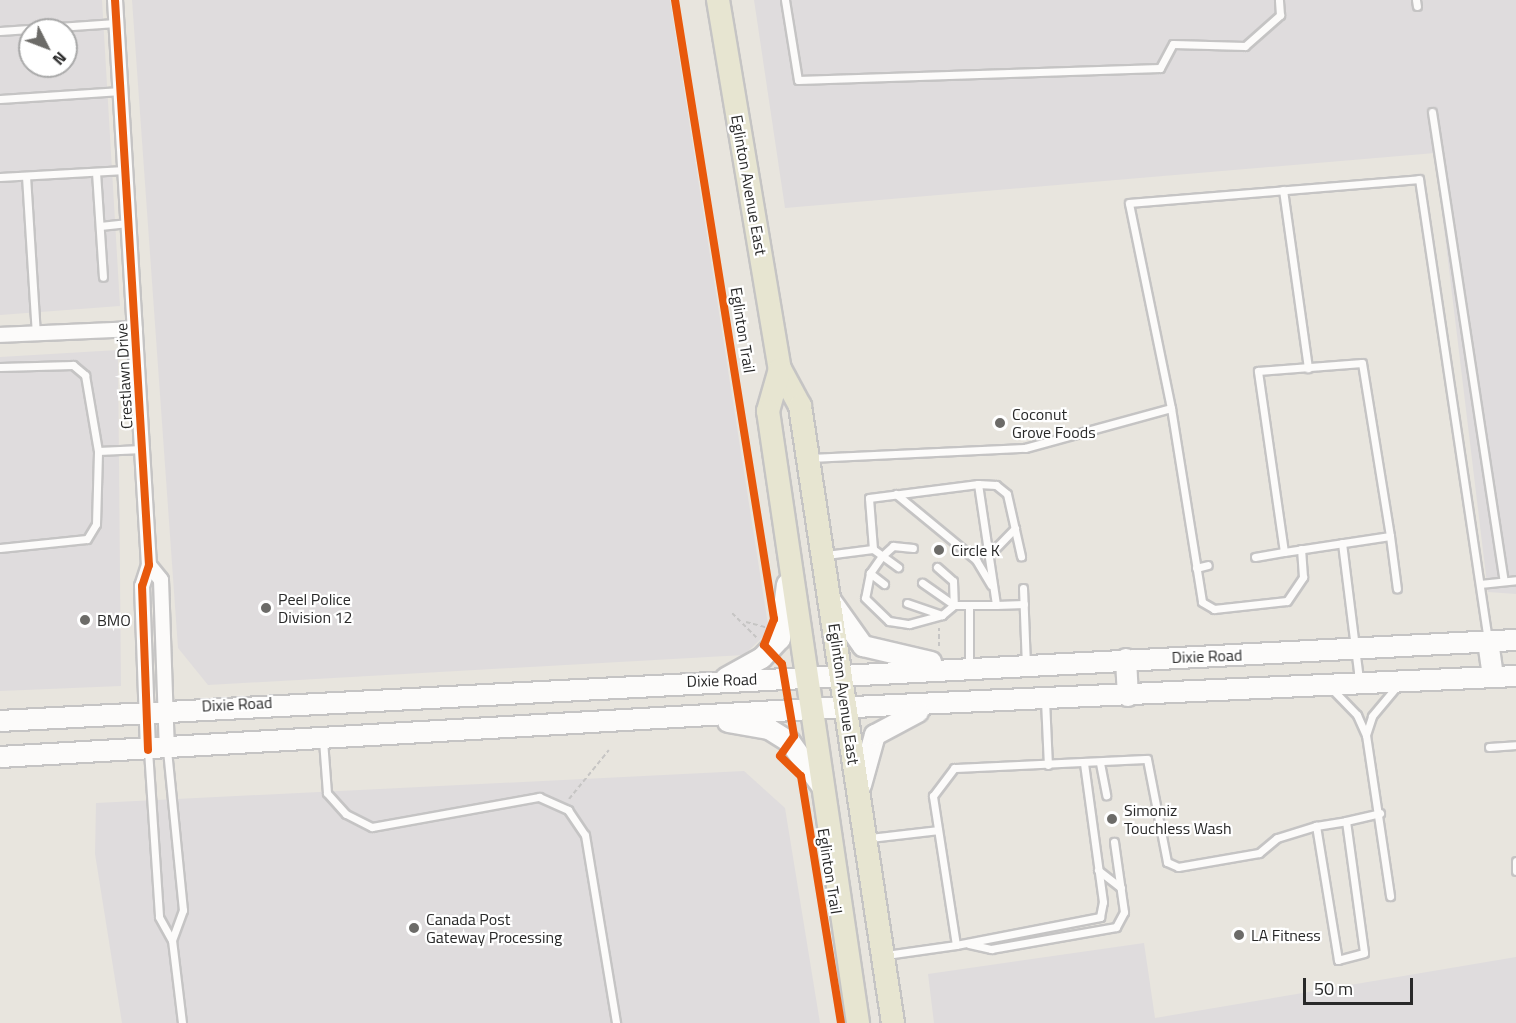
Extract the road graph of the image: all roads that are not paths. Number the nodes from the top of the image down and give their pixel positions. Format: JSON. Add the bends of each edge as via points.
{"nodes":[{"id":1,"x":115,"y":0,"type":"edge"},
{"id":2,"x":718,"y":0,"type":"edge"},
{"id":3,"x":785,"y":0,"type":"edge"},
{"id":4,"x":1279,"y":0,"type":"edge"},
{"id":5,"x":116,"y":23,"type":"junction"},
{"id":6,"x":0,"y":31,"type":"edge"},
{"id":7,"x":121,"y":91,"type":"junction"},
{"id":8,"x":0,"y":99,"type":"edge"},
{"id":9,"x":1432,"y":111,"type":"dead end"},
{"id":10,"x":125,"y":170,"type":"junction"},
{"id":11,"x":96,"y":172,"type":"junction"},
{"id":12,"x":26,"y":176,"type":"junction"},
{"id":13,"x":0,"y":177,"type":"edge"},
{"id":14,"x":1283,"y":190,"type":"junction"},
{"id":15,"x":128,"y":223,"type":"junction"},
{"id":16,"x":100,"y":226,"type":"junction"},
{"id":17,"x":103,"y":277,"type":"dead end"},
{"id":18,"x":135,"y":329,"type":"junction"},
{"id":19,"x":36,"y":333,"type":"junction"},
{"id":20,"x":0,"y":335,"type":"edge"},
{"id":21,"x":0,"y":367,"type":"edge"},
{"id":22,"x":1308,"y":368,"type":"junction"},
{"id":23,"x":780,"y":369,"type":"junction"},
{"id":24,"x":1170,"y":408,"type":"junction"},
{"id":25,"x":142,"y":449,"type":"junction"},
{"id":26,"x":98,"y":451,"type":"junction"},
{"id":27,"x":808,"y":458,"type":"junction"},
{"id":28,"x":978,"y":484,"type":"junction"},
{"id":29,"x":896,"y":494,"type":"junction"},
{"id":30,"x":1015,"y":528,"type":"junction"},
{"id":31,"x":1390,"y":536,"type":"junction"},
{"id":32,"x":1342,"y":543,"type":"junction"},
{"id":33,"x":0,"y":548,"type":"edge"},
{"id":34,"x":913,"y":548,"type":"dead end"},
{"id":35,"x":873,"y":549,"type":"junction"},
{"id":36,"x":1301,"y":549,"type":"junction"},
{"id":37,"x":1284,"y":552,"type":"junction"},
{"id":38,"x":990,"y":554,"type":"junction"},
{"id":39,"x":823,"y":555,"type":"junction"},
{"id":40,"x":1021,"y":555,"type":"dead end"},
{"id":41,"x":882,"y":556,"type":"junction"},
{"id":42,"x":1256,"y":557,"type":"dead end"},
{"id":43,"x":789,"y":563,"type":"junction"},
{"id":44,"x":149,"y":565,"type":"junction"},
{"id":45,"x":1208,"y":566,"type":"dead end"},
{"id":46,"x":898,"y":567,"type":"dead end"},
{"id":47,"x":937,"y":567,"type":"dead end"},
{"id":48,"x":1196,"y":568,"type":"junction"},
{"id":49,"x":870,"y":573,"type":"junction"},
{"id":50,"x":1516,"y":580,"type":"edge"},
{"id":51,"x":1504,"y":581,"type":"junction"},
{"id":52,"x":922,"y":583,"type":"dead end"},
{"id":53,"x":884,"y":584,"type":"dead end"},
{"id":54,"x":1480,"y":584,"type":"junction"},
{"id":55,"x":1023,"y":588,"type":"dead end"},
{"id":56,"x":1396,"y":589,"type":"dead end"},
{"id":57,"x":994,"y":590,"type":"junction"},
{"id":58,"x":828,"y":596,"type":"junction"},
{"id":59,"x":907,"y":603,"type":"dead end"},
{"id":60,"x":1024,"y":604,"type":"junction"},
{"id":61,"x":954,"y":605,"type":"junction"},
{"id":62,"x":969,"y":605,"type":"junction"},
{"id":63,"x":996,"y":605,"type":"junction"},
{"id":64,"x":941,"y":615,"type":"junction"},
{"id":65,"x":1516,"y":640,"type":"edge"},
{"id":66,"x":1488,"y":641,"type":"junction"},
{"id":67,"x":1355,"y":650,"type":"junction"},
{"id":68,"x":1126,"y":659,"type":"junction"},
{"id":69,"x":1026,"y":665,"type":"junction"},
{"id":70,"x":969,"y":668,"type":"junction"},
{"id":71,"x":844,"y":676,"type":"junction"},
{"id":72,"x":1516,"y":676,"type":"edge"},
{"id":73,"x":1493,"y":677,"type":"junction"},
{"id":74,"x":810,"y":678,"type":"junction"},
{"id":75,"x":724,"y":680,"type":"junction"},
{"id":76,"x":1402,"y":681,"type":"junction"},
{"id":77,"x":1359,"y":684,"type":"junction"},
{"id":78,"x":1328,"y":686,"type":"junction"},
{"id":79,"x":1128,"y":696,"type":"junction"},
{"id":80,"x":1045,"y":699,"type":"junction"},
{"id":81,"x":940,"y":705,"type":"junction"},
{"id":82,"x":848,"y":707,"type":"junction"},
{"id":83,"x":811,"y":709,"type":"junction"},
{"id":84,"x":158,"y":710,"type":"junction"},
{"id":85,"x":696,"y":716,"type":"junction"},
{"id":86,"x":0,"y":721,"type":"edge"},
{"id":87,"x":1366,"y":735,"type":"junction"},
{"id":88,"x":323,"y":740,"type":"junction"},
{"id":89,"x":1516,"y":745,"type":"edge"},
{"id":90,"x":1489,"y":747,"type":"dead end"},
{"id":91,"x":158,"y":750,"type":"junction"},
{"id":92,"x":0,"y":757,"type":"edge"},
{"id":93,"x":1100,"y":763,"type":"junction"},
{"id":94,"x":1084,"y":764,"type":"junction"},
{"id":95,"x":1048,"y":765,"type":"junction"},
{"id":96,"x":824,"y":790,"type":"junction"},
{"id":97,"x":1106,"y":795,"type":"dead end"},
{"id":98,"x":860,"y":806,"type":"junction"},
{"id":99,"x":1380,"y":813,"type":"junction"},
{"id":100,"x":1346,"y":821,"type":"junction"},
{"id":101,"x":1316,"y":826,"type":"junction"},
{"id":102,"x":938,"y":830,"type":"junction"},
{"id":103,"x":866,"y":838,"type":"junction"},
{"id":104,"x":1114,"y":842,"type":"dead end"},
{"id":105,"x":1516,"y":861,"type":"edge"},
{"id":106,"x":1098,"y":870,"type":"junction"},
{"id":107,"x":1516,"y":871,"type":"edge"},
{"id":108,"x":1121,"y":888,"type":"junction"},
{"id":109,"x":1390,"y":896,"type":"dead end"},
{"id":110,"x":172,"y":940,"type":"junction"},
{"id":111,"x":969,"y":944,"type":"junction"},
{"id":112,"x":956,"y":945,"type":"junction"},
{"id":113,"x":884,"y":955,"type":"junction"},
{"id":114,"x":182,"y":1023,"type":"edge"},
{"id":115,"x":616,"y":1023,"type":"edge"},
{"id":116,"x":858,"y":1023,"type":"edge"},
{"id":117,"x":893,"y":1023,"type":"edge"}],
"edges":[{"from":1,"to":5,"type":"street","name":"Crestlawn Drive"},
{"from":2,"to":23,"type":"main road","name":"Eglinton Avenue East"},
{"from":3,"to":4,"type":"lane","via":[[798,80],[1160,68],[1173,44],[1245,46],[1280,15]]},
{"from":5,"to":6,"type":"lane"},
{"from":5,"to":7,"type":"street","name":"Crestlawn Drive"},
{"from":7,"to":8,"type":"lane"},
{"from":7,"to":10,"type":"street","name":"Crestlawn Drive"},
{"from":9,"to":51,"type":"lane"},
{"from":10,"to":11,"type":"lane"},
{"from":10,"to":15,"type":"street","name":"Crestlawn Drive"},
{"from":11,"to":12,"type":"lane"},
{"from":11,"to":16,"type":"lane"},
{"from":12,"to":13,"type":"lane"},
{"from":12,"to":19,"type":"lane"},
{"from":14,"to":22,"type":"lane"},
{"from":14,"to":24,"type":"lane","via":[[1129,203]]},
{"from":14,"to":54,"type":"lane","via":[[1419,179]]},
{"from":15,"to":16,"type":"lane"},
{"from":15,"to":18,"type":"street","name":"Crestlawn Drive"},
{"from":16,"to":17,"type":"lane"},
{"from":18,"to":19,"type":"street"},
{"from":18,"to":25,"type":"street","name":"Crestlawn Drive"},
{"from":19,"to":20,"type":"street"},
{"from":21,"to":26,"type":"lane","via":[[73,365],[85,375]]},
{"from":22,"to":31,"type":"lane","via":[[1362,363]]},
{"from":22,"to":37,"type":"lane","via":[[1258,371]]},
{"from":23,"to":27,"type":"main road","name":"Eglinton Avenue East","via":[[800,406]]},
{"from":23,"to":43,"type":"main road","name":"Eglinton Avenue East","via":[[768,411]]},
{"from":24,"to":27,"type":"lane","via":[[1024,448]]},
{"from":24,"to":48,"type":"lane"},
{"from":25,"to":26,"type":"lane"},
{"from":25,"to":44,"type":"street","name":"Crestlawn Drive"},
{"from":26,"to":33,"type":"lane","via":[[93,533],[74,545]]},
{"from":27,"to":39,"type":"main road","name":"Eglinton Avenue East"},
{"from":28,"to":29,"type":"lane"},
{"from":28,"to":30,"type":"lane","via":[[1002,488]]},
{"from":28,"to":38,"type":"lane"},
{"from":29,"to":35,"type":"lane","via":[[869,498]]},
{"from":29,"to":57,"type":"lane","via":[[976,560]]},
{"from":30,"to":38,"type":"lane"},
{"from":30,"to":40,"type":"lane"},
{"from":31,"to":32,"type":"lane"},
{"from":31,"to":56,"type":"lane"},
{"from":32,"to":36,"type":"lane"},
{"from":32,"to":67,"type":"lane"},
{"from":34,"to":41,"type":"lane","via":[[902,544]]},
{"from":35,"to":39,"type":"lane"},
{"from":35,"to":41,"type":"lane"},
{"from":36,"to":37,"type":"lane"},
{"from":36,"to":48,"type":"lane","via":[[1303,577],[1287,601],[1214,609],[1202,602]]},
{"from":37,"to":42,"type":"lane"},
{"from":38,"to":57,"type":"lane"},
{"from":39,"to":58,"type":"main road","name":"Eglinton Avenue East"},
{"from":41,"to":46,"type":"lane"},
{"from":41,"to":49,"type":"lane"},
{"from":43,"to":74,"type":"main road","name":"Eglinton Avenue East"},
{"from":43,"to":75,"type":"main road","via":[[780,639],[762,658]]},
{"from":44,"to":84,"type":"street","name":"Crestlawn Drive","via":[[142,586]]},
{"from":44,"to":84,"type":"street","name":"Crestlawn Drive","via":[[161,580]]},
{"from":45,"to":48,"type":"lane"},
{"from":47,"to":61,"type":"lane","via":[[953,581]]},
{"from":49,"to":53,"type":"lane"},
{"from":49,"to":64,"type":"lane","via":[[865,598],[889,621],[909,624]]},
{"from":50,"to":51,"type":"lane"},
{"from":51,"to":54,"type":"lane"},
{"from":52,"to":61,"type":"lane"},
{"from":54,"to":66,"type":"lane"},
{"from":55,"to":60,"type":"lane"},
{"from":57,"to":63,"type":"lane"},
{"from":58,"to":70,"type":"main road","via":[[852,634],[878,654]]},
{"from":58,"to":71,"type":"main road","name":"Eglinton Avenue East"},
{"from":59,"to":64,"type":"lane"},
{"from":60,"to":63,"type":"lane"},
{"from":60,"to":69,"type":"lane"},
{"from":61,"to":62,"type":"lane"},
{"from":61,"to":64,"type":"lane"},
{"from":62,"to":63,"type":"lane"},
{"from":62,"to":70,"type":"lane"},
{"from":65,"to":66,"type":"main road","name":"Dixie Road"},
{"from":66,"to":67,"type":"main road","name":"Dixie Road"},
{"from":66,"to":73,"type":"main road"},
{"from":67,"to":68,"type":"main road","name":"Dixie Road"},
{"from":67,"to":77,"type":"lane"},
{"from":68,"to":69,"type":"main road","name":"Dixie Road"},
{"from":68,"to":79,"type":"main road"},
{"from":69,"to":70,"type":"main road","name":"Dixie Road"},
{"from":70,"to":71,"type":"main road","name":"Dixie Road"},
{"from":71,"to":74,"type":"main road","name":"Dixie Road"},
{"from":71,"to":82,"type":"main road","name":"Eglinton Avenue East"},
{"from":72,"to":73,"type":"main road","name":"Dixie Road"},
{"from":73,"to":76,"type":"main road","name":"Dixie Road"},
{"from":74,"to":75,"type":"main road","name":"Dixie Road"},
{"from":74,"to":83,"type":"main road","name":"Eglinton Avenue East"},
{"from":75,"to":84,"type":"main road","name":"Dixie Road"},
{"from":76,"to":77,"type":"main road","name":"Dixie Road"},
{"from":76,"to":87,"type":"lane","via":[[1377,709]]},
{"from":77,"to":78,"type":"main road","name":"Dixie Road"},
{"from":78,"to":79,"type":"main road","name":"Dixie Road"},
{"from":78,"to":87,"type":"lane","via":[[1357,714]]},
{"from":79,"to":80,"type":"main road","name":"Dixie Road"},
{"from":80,"to":81,"type":"main road","name":"Dixie Road"},
{"from":80,"to":95,"type":"lane"},
{"from":81,"to":82,"type":"main road","name":"Dixie Road"},
{"from":81,"to":98,"type":"main road","via":[[899,717],[875,735],[862,769]]},
{"from":82,"to":83,"type":"main road","name":"Dixie Road"},
{"from":82,"to":98,"type":"main road","name":"Eglinton Avenue East"},
{"from":83,"to":85,"type":"main road","name":"Dixie Road"},
{"from":83,"to":96,"type":"main road","name":"Eglinton Avenue East"},
{"from":84,"to":86,"type":"main road","name":"Dixie Road"},
{"from":84,"to":91,"type":"street","name":"Crestlawn Drive"},
{"from":84,"to":91,"type":"street","name":"Crestlawn Drive"},
{"from":85,"to":88,"type":"main road","name":"Dixie Road"},
{"from":85,"to":96,"type":"main road","via":[[769,729],[790,742]]},
{"from":87,"to":99,"type":"lane"},
{"from":88,"to":91,"type":"main road","name":"Dixie Road"},
{"from":88,"to":115,"type":"lane","via":[[327,793],[346,814],[372,827],[539,797],[563,806],[585,835]]},
{"from":89,"to":90,"type":"lane"},
{"from":91,"to":92,"type":"main road","name":"Dixie Road"},
{"from":91,"to":110,"type":"lane","via":[[159,917]]},
{"from":91,"to":110,"type":"lane","via":[[183,910]]},
{"from":93,"to":94,"type":"lane"},
{"from":93,"to":97,"type":"lane"},
{"from":93,"to":101,"type":"lane","via":[[1148,759],[1167,862],[1174,866],[1258,853],[1277,838]]},
{"from":94,"to":95,"type":"lane"},
{"from":94,"to":106,"type":"lane"},
{"from":95,"to":102,"type":"lane","via":[[954,768],[933,796]]},
{"from":96,"to":116,"type":"main road","name":"Eglinton Avenue East"},
{"from":98,"to":103,"type":"main road","name":"Eglinton Avenue East"},
{"from":99,"to":100,"type":"lane"},
{"from":99,"to":109,"type":"lane"},
{"from":100,"to":101,"type":"lane"},
{"from":100,"to":101,"type":"lane","via":[[1364,953],[1338,960]]},
{"from":102,"to":103,"type":"lane"},
{"from":102,"to":112,"type":"lane"},
{"from":103,"to":113,"type":"main road","name":"Eglinton Avenue East"},
{"from":104,"to":108,"type":"lane"},
{"from":105,"to":107,"type":"lane"},
{"from":106,"to":108,"type":"lane"},
{"from":106,"to":111,"type":"lane","via":[[1104,906],[1097,920]]},
{"from":108,"to":111,"type":"lane","via":[[1124,916],[1112,930],[991,949]]},
{"from":110,"to":114,"type":"lane"},
{"from":111,"to":112,"type":"lane"},
{"from":112,"to":113,"type":"lane"},
{"from":113,"to":117,"type":"main road","name":"Eglinton Avenue East"}]}
